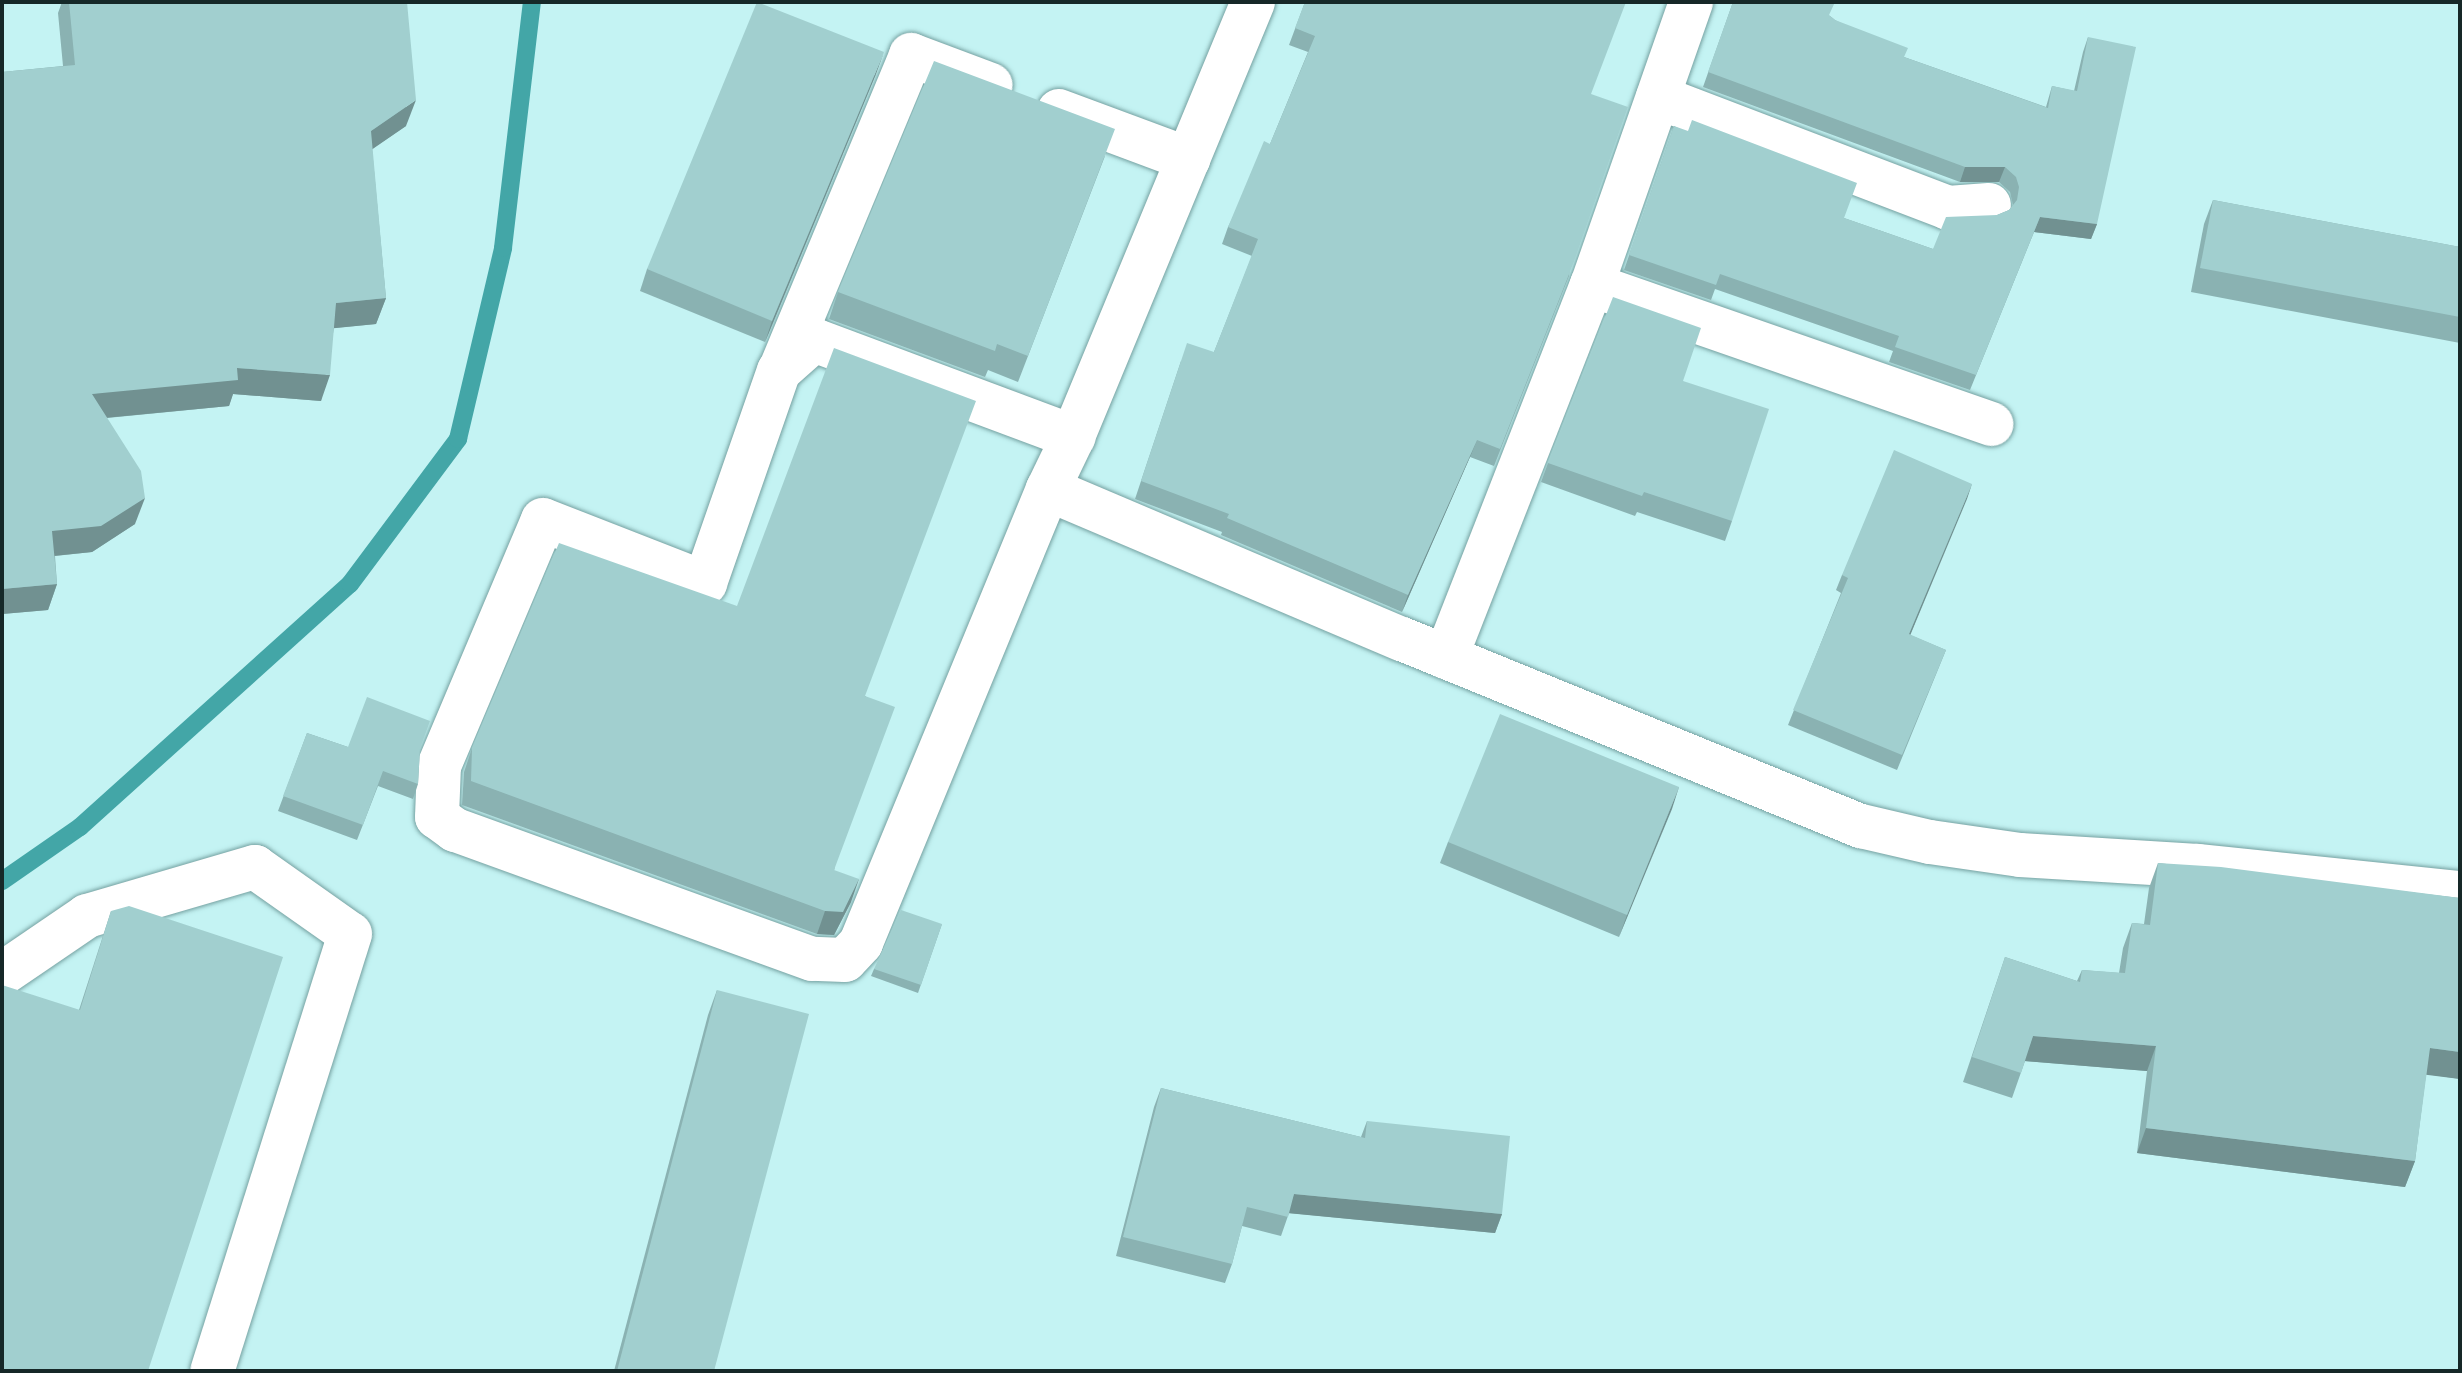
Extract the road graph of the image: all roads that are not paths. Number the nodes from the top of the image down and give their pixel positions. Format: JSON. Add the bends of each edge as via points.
{"nodes":[{"id":1,"x":1253,"y":2,"type":"edge"},
{"id":2,"x":1691,"y":2,"type":"edge"},
{"id":3,"x":1658,"y":97,"type":"junction"},
{"id":4,"x":1188,"y":159,"type":"junction"},
{"id":5,"x":1989,"y":205,"type":"dead end"},
{"id":6,"x":1592,"y":285,"type":"junction"},
{"id":7,"x":779,"y":371,"type":"junction"},
{"id":8,"x":1991,"y":424,"type":"dead end"},
{"id":9,"x":1073,"y":437,"type":"junction"},
{"id":10,"x":1048,"y":489,"type":"junction"},
{"id":11,"x":1446,"y":657,"type":"junction"},
{"id":12,"x":2460,"y":893,"type":"edge"},
{"id":13,"x":2,"y":974,"type":"edge"},
{"id":14,"x":212,"y":1371,"type":"edge"}],
"edges":[{"from":1,"to":4,"type":"street"},
{"from":2,"to":3,"type":"street"},
{"from":3,"to":5,"type":"street","via":[[1948,208]]},
{"from":3,"to":6,"type":"street"},
{"from":4,"to":7,"type":"street","via":[[911,55]]},
{"from":4,"to":9,"type":"street"},
{"from":6,"to":8,"type":"street"},
{"from":6,"to":11,"type":"street"},
{"from":7,"to":9,"type":"street","via":[[814,340]]},
{"from":7,"to":10,"type":"street","via":[[705,583],[543,520],[439,766],[437,817],[455,830],[812,959],[845,960],[861,943]]},
{"from":9,"to":10,"type":"street"},
{"from":10,"to":11,"type":"street"},
{"from":11,"to":12,"type":"street","via":[[1861,826],[2020,855],[2198,866]]},
{"from":13,"to":14,"type":"street","via":[[87,916],[255,867],[350,934]]}]}
